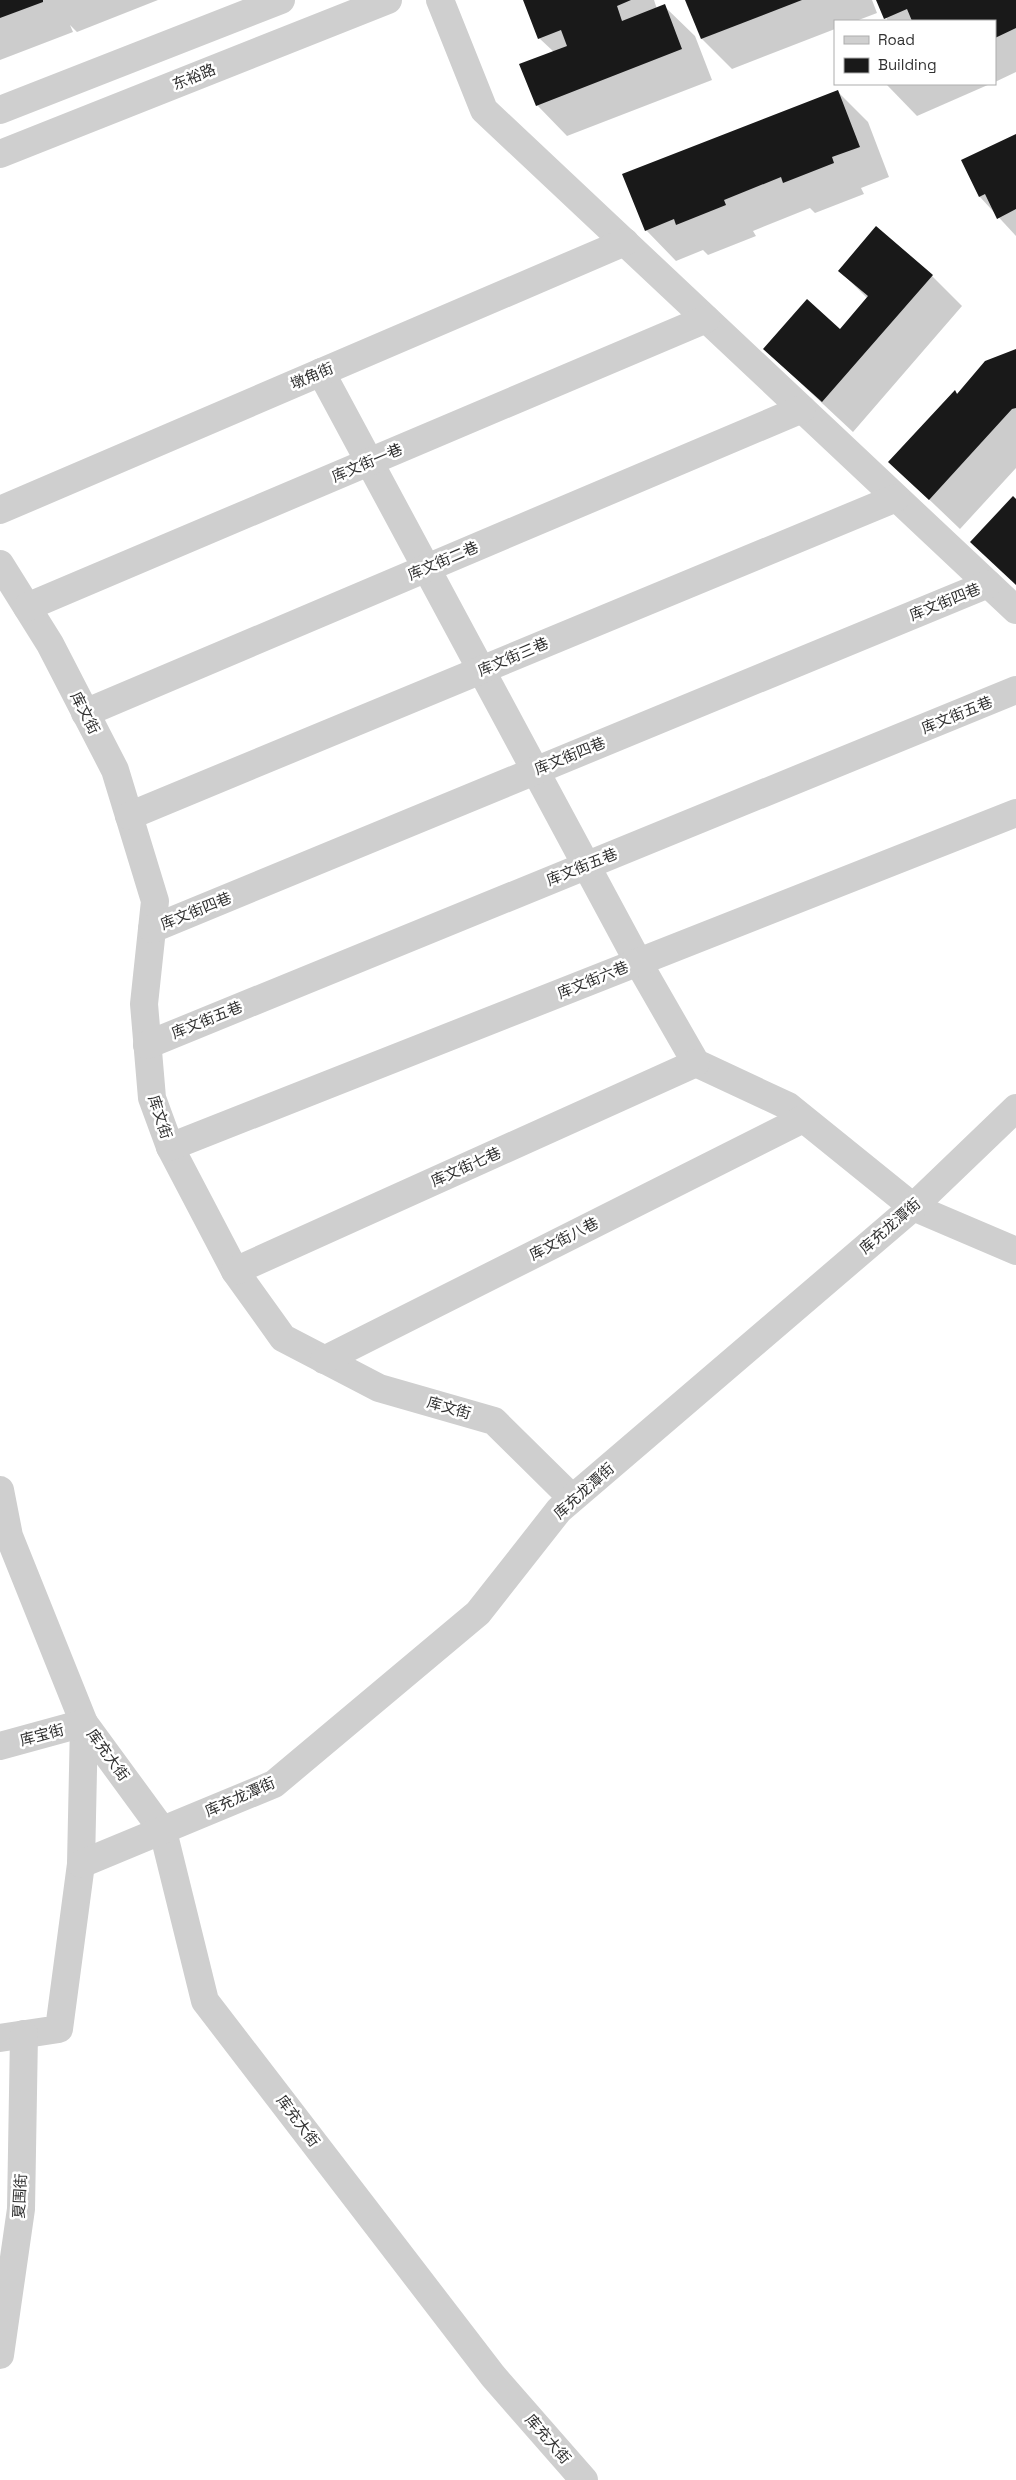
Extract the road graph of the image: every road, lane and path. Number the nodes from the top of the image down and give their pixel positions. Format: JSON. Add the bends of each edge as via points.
{"nodes":[{"id":1,"x":281,"y":0,"type":"edge"},
{"id":2,"x":388,"y":0,"type":"edge"},
{"id":3,"x":440,"y":0,"type":"edge"},
{"id":4,"x":0,"y":110,"type":"edge"},
{"id":5,"x":0,"y":154,"type":"edge"},
{"id":6,"x":625,"y":242,"type":"junction"},
{"id":7,"x":706,"y":319,"type":"junction"},
{"id":8,"x":321,"y":372,"type":"junction"},
{"id":9,"x":802,"y":409,"type":"junction"},
{"id":10,"x":369,"y":462,"type":"junction"},
{"id":11,"x":896,"y":498,"type":"junction"},
{"id":12,"x":0,"y":510,"type":"edge"},
{"id":13,"x":0,"y":564,"type":"edge"},
{"id":14,"x":427,"y":568,"type":"junction"},
{"id":15,"x":988,"y":584,"type":"junction"},
{"id":16,"x":27,"y":607,"type":"junction"},
{"id":17,"x":1016,"y":610,"type":"edge"},
{"id":18,"x":481,"y":670,"type":"junction"},
{"id":19,"x":1016,"y":690,"type":"edge"},
{"id":20,"x":86,"y":713,"type":"junction"},
{"id":21,"x":535,"y":771,"type":"junction"},
{"id":22,"x":1016,"y":812,"type":"edge"},
{"id":23,"x":129,"y":816,"type":"junction"},
{"id":24,"x":586,"y":866,"type":"junction"},
{"id":25,"x":152,"y":929,"type":"junction"},
{"id":26,"x":638,"y":962,"type":"junction"},
{"id":27,"x":147,"y":1045,"type":"junction"},
{"id":28,"x":696,"y":1063,"type":"junction"},
{"id":29,"x":1016,"y":1108,"type":"edge"},
{"id":30,"x":803,"y":1119,"type":"junction"},
{"id":31,"x":170,"y":1147,"type":"junction"},
{"id":32,"x":913,"y":1207,"type":"junction"},
{"id":33,"x":1016,"y":1251,"type":"edge"},
{"id":34,"x":235,"y":1271,"type":"junction"},
{"id":35,"x":324,"y":1360,"type":"junction"},
{"id":36,"x":0,"y":1490,"type":"edge"},
{"id":37,"x":572,"y":1498,"type":"junction"},
{"id":38,"x":84,"y":1723,"type":"junction"},
{"id":39,"x":0,"y":1746,"type":"edge"},
{"id":40,"x":163,"y":1830,"type":"junction"},
{"id":41,"x":81,"y":1864,"type":"junction"},
{"id":42,"x":12,"y":2036,"type":"edge"},
{"id":43,"x":0,"y":2355,"type":"edge"},
{"id":44,"x":584,"y":2480,"type":"edge"}],
"edges":[{"from":1,"to":4,"type":"street"},
{"from":2,"to":5,"type":"street","name":"东裕路"},
{"from":3,"to":6,"type":"street","via":[[484,110]]},
{"from":6,"to":7,"type":"street"},
{"from":6,"to":8,"type":"street","name":"墩角街"},
{"from":7,"to":9,"type":"street"},
{"from":7,"to":10,"type":"street","name":"库文街一巷"},
{"from":8,"to":10,"type":"street"},
{"from":8,"to":12,"type":"street","name":"墩角街"},
{"from":9,"to":11,"type":"street"},
{"from":9,"to":14,"type":"street","name":"库文街二巷"},
{"from":10,"to":14,"type":"street"},
{"from":10,"to":16,"type":"street","name":"库文街一巷"},
{"from":11,"to":15,"type":"street"},
{"from":11,"to":18,"type":"street","name":"库文街三巷"},
{"from":13,"to":16,"type":"street","name":"库文街"},
{"from":14,"to":18,"type":"street"},
{"from":14,"to":20,"type":"street","name":"库文街二巷"},
{"from":15,"to":17,"type":"street"},
{"from":15,"to":21,"type":"street","name":"库文街四巷"},
{"from":16,"to":20,"type":"street","name":"库文街"},
{"from":18,"to":21,"type":"street"},
{"from":18,"to":23,"type":"street","name":"库文街三巷"},
{"from":19,"to":24,"type":"street","name":"库文街五巷"},
{"from":20,"to":23,"type":"street","name":"库文街","via":[[115,770]]},
{"from":21,"to":24,"type":"street"},
{"from":21,"to":25,"type":"street","name":"库文街四巷"},
{"from":22,"to":26,"type":"street","name":"库文街六巷"},
{"from":23,"to":25,"type":"street","name":"库文街","via":[[155,900]]},
{"from":24,"to":26,"type":"street"},
{"from":24,"to":27,"type":"street","name":"库文街五巷"},
{"from":25,"to":27,"type":"street","name":"库文街","via":[[144,1004]]},
{"from":26,"to":28,"type":"street"},
{"from":26,"to":31,"type":"street","name":"库文街六巷"},
{"from":27,"to":31,"type":"street","name":"库文街","via":[[152,1098]]},
{"from":28,"to":30,"type":"street","via":[[788,1106]]},
{"from":28,"to":34,"type":"street","name":"库文街七巷"},
{"from":29,"to":32,"type":"street","name":"库充龙潭街"},
{"from":30,"to":32,"type":"street"},
{"from":30,"to":35,"type":"street","name":"库文街八巷"},
{"from":31,"to":34,"type":"street","name":"库文街"},
{"from":32,"to":33,"type":"street"},
{"from":32,"to":37,"type":"street","name":"库充龙潭街"},
{"from":34,"to":35,"type":"street","name":"库文街","via":[[283,1338]]},
{"from":35,"to":37,"type":"street","name":"库文街","via":[[379,1388],[494,1421]]},
{"from":36,"to":38,"type":"street","name":"库充大街","via":[[9,1536]]},
{"from":37,"to":40,"type":"street","name":"库充龙潭街","via":[[478,1613],[274,1784]]},
{"from":38,"to":39,"type":"street","name":"库宝街"},
{"from":38,"to":40,"type":"street","name":"库充大街"},
{"from":38,"to":41,"type":"street","name":"库充大街"},
{"from":40,"to":41,"type":"street","name":"库充龙潭街"},
{"from":40,"to":44,"type":"street","name":"库充大街","via":[[206,2001],[493,2376]]},
{"from":41,"to":42,"type":"street","name":"库充大街","via":[[59,2029]]},
{"from":42,"to":43,"type":"street","name":"夏围街","via":[[21,2209]]}]}
